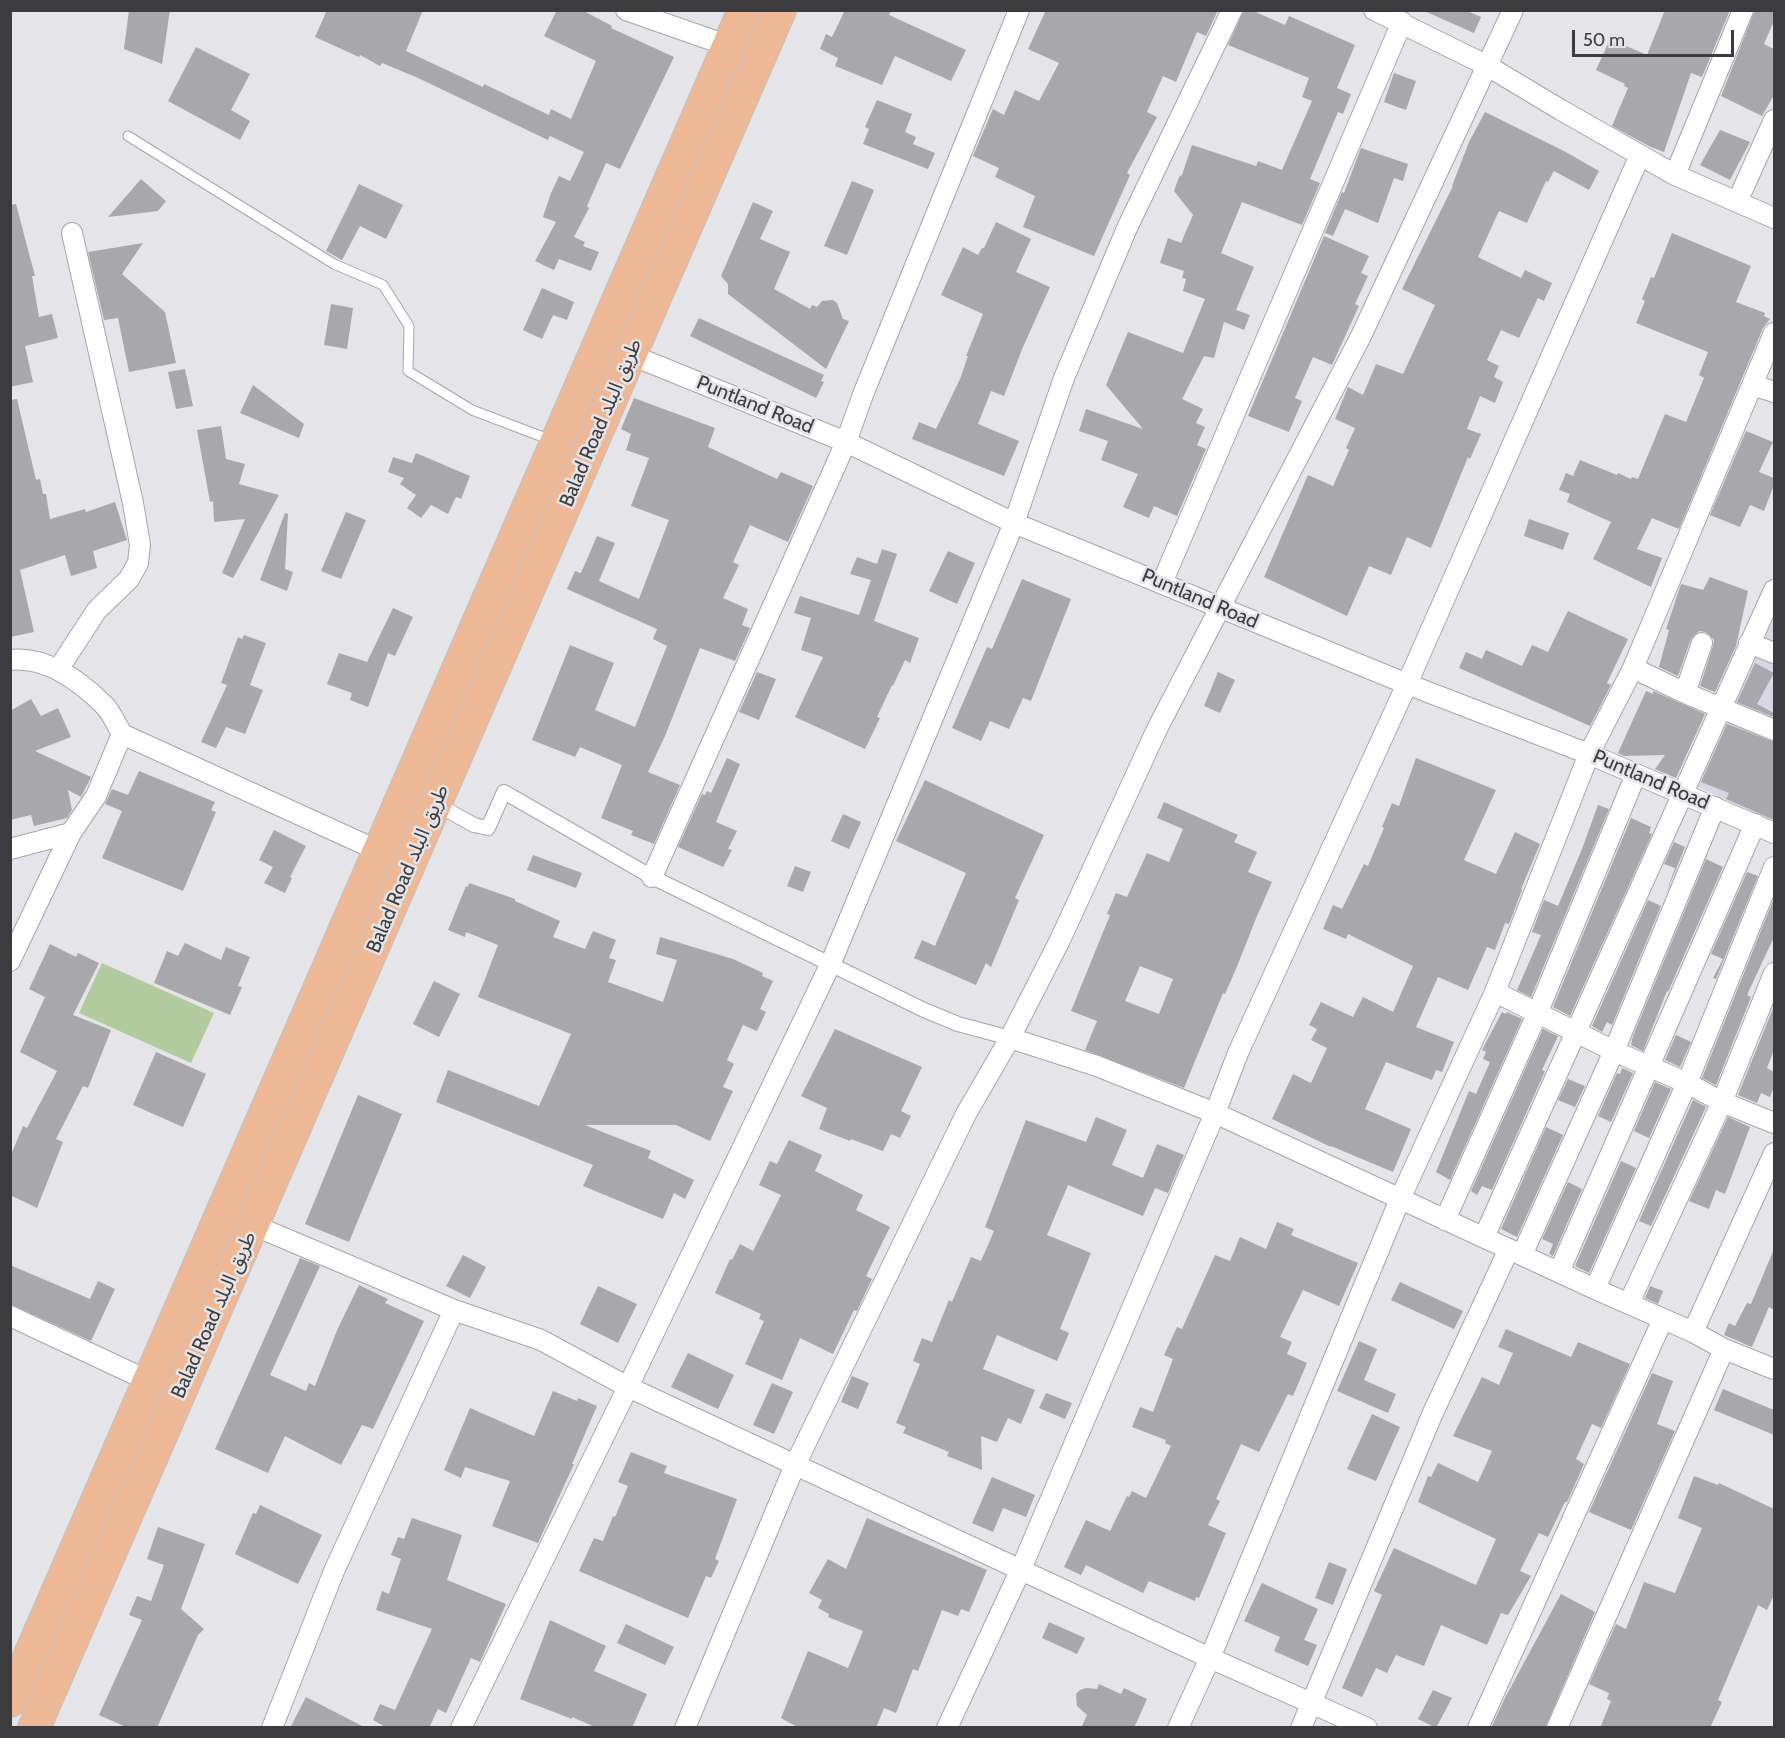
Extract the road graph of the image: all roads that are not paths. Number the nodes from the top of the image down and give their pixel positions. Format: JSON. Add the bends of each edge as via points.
{"nodes":[{"id":1,"x":626,"y":10,"type":"edge"},
{"id":2,"x":744,"y":10,"type":"edge"},
{"id":3,"x":780,"y":10,"type":"edge"},
{"id":4,"x":1018,"y":10,"type":"edge"},
{"id":5,"x":1232,"y":10,"type":"edge"},
{"id":6,"x":1374,"y":10,"type":"edge"},
{"id":7,"x":1513,"y":10,"type":"edge"},
{"id":8,"x":1743,"y":10,"type":"edge"},
{"id":9,"x":1402,"y":22,"type":"junction"},
{"id":10,"x":729,"y":45,"type":"junction"},
{"id":11,"x":1486,"y":65,"type":"junction"},
{"id":12,"x":1774,"y":120,"type":"edge"},
{"id":13,"x":128,"y":136,"type":"dead end"},
{"id":14,"x":1640,"y":155,"type":"junction"},
{"id":15,"x":1674,"y":175,"type":"junction"},
{"id":16,"x":1737,"y":202,"type":"junction"},
{"id":17,"x":1774,"y":218,"type":"edge"},
{"id":18,"x":72,"y":233,"type":"dead end"},
{"id":19,"x":1774,"y":333,"type":"edge"},
{"id":20,"x":631,"y":355,"type":"junction"},
{"id":21,"x":1753,"y":385,"type":"junction"},
{"id":22,"x":1774,"y":392,"type":"edge"},
{"id":23,"x":556,"y":442,"type":"junction"},
{"id":24,"x":846,"y":442,"type":"junction"},
{"id":25,"x":1014,"y":523,"type":"junction"},
{"id":26,"x":1162,"y":583,"type":"junction"},
{"id":27,"x":1774,"y":590,"type":"edge"},
{"id":28,"x":1221,"y":608,"type":"junction"},
{"id":29,"x":1702,"y":643,"type":"dead end"},
{"id":30,"x":1749,"y":643,"type":"junction"},
{"id":31,"x":1774,"y":653,"type":"edge"},
{"id":32,"x":10,"y":660,"type":"edge"},
{"id":33,"x":59,"y":668,"type":"junction"},
{"id":34,"x":1633,"y":668,"type":"junction"},
{"id":35,"x":1407,"y":684,"type":"junction"},
{"id":36,"x":1685,"y":693,"type":"junction"},
{"id":37,"x":1721,"y":708,"type":"junction"},
{"id":38,"x":1774,"y":730,"type":"edge"},
{"id":39,"x":122,"y":734,"type":"junction"},
{"id":40,"x":1589,"y":754,"type":"junction"},
{"id":41,"x":1636,"y":774,"type":"junction"},
{"id":42,"x":1682,"y":793,"type":"junction"},
{"id":43,"x":436,"y":804,"type":"junction"},
{"id":44,"x":1715,"y":807,"type":"junction"},
{"id":45,"x":1755,"y":824,"type":"junction"},
{"id":46,"x":71,"y":833,"type":"junction"},
{"id":47,"x":1774,"y":833,"type":"edge"},
{"id":48,"x":10,"y":849,"type":"edge"},
{"id":49,"x":379,"y":851,"type":"junction"},
{"id":50,"x":1774,"y":867,"type":"edge"},
{"id":51,"x":651,"y":877,"type":"junction"},
{"id":52,"x":10,"y":961,"type":"edge"},
{"id":53,"x":830,"y":965,"type":"junction"},
{"id":54,"x":1774,"y":973,"type":"edge"},
{"id":55,"x":1495,"y":992,"type":"junction"},
{"id":56,"x":1537,"y":1014,"type":"junction"},
{"id":57,"x":1576,"y":1033,"type":"junction"},
{"id":58,"x":1010,"y":1038,"type":"junction"},
{"id":59,"x":1614,"y":1052,"type":"junction"},
{"id":60,"x":1651,"y":1067,"type":"junction"},
{"id":61,"x":1687,"y":1083,"type":"junction"},
{"id":62,"x":1722,"y":1102,"type":"junction"},
{"id":63,"x":1215,"y":1113,"type":"junction"},
{"id":64,"x":1774,"y":1123,"type":"edge"},
{"id":65,"x":1774,"y":1153,"type":"edge"},
{"id":66,"x":1400,"y":1199,"type":"junction"},
{"id":67,"x":1445,"y":1220,"type":"junction"},
{"id":68,"x":253,"y":1225,"type":"junction"},
{"id":69,"x":1484,"y":1237,"type":"junction"},
{"id":70,"x":1515,"y":1252,"type":"junction"},
{"id":71,"x":1559,"y":1272,"type":"junction"},
{"id":72,"x":1595,"y":1289,"type":"junction"},
{"id":73,"x":1629,"y":1303,"type":"junction"},
{"id":74,"x":454,"y":1310,"type":"junction"},
{"id":75,"x":10,"y":1316,"type":"edge"},
{"id":76,"x":1663,"y":1318,"type":"junction"},
{"id":77,"x":1693,"y":1332,"type":"junction"},
{"id":78,"x":1724,"y":1349,"type":"junction"},
{"id":79,"x":1774,"y":1369,"type":"edge"},
{"id":80,"x":149,"y":1382,"type":"junction"},
{"id":81,"x":628,"y":1387,"type":"junction"},
{"id":82,"x":795,"y":1465,"type":"junction"},
{"id":83,"x":1021,"y":1569,"type":"junction"},
{"id":84,"x":1210,"y":1658,"type":"junction"},
{"id":85,"x":10,"y":1701,"type":"edge"},
{"id":86,"x":1312,"y":1704,"type":"junction"},
{"id":87,"x":34,"y":1728,"type":"edge"},
{"id":88,"x":272,"y":1728,"type":"edge"},
{"id":89,"x":461,"y":1728,"type":"edge"},
{"id":90,"x":685,"y":1728,"type":"edge"},
{"id":91,"x":947,"y":1728,"type":"edge"},
{"id":92,"x":1178,"y":1728,"type":"edge"},
{"id":93,"x":1301,"y":1728,"type":"edge"},
{"id":94,"x":1367,"y":1728,"type":"edge"},
{"id":95,"x":1478,"y":1728,"type":"edge"},
{"id":96,"x":1557,"y":1728,"type":"edge"}],
"edges":[{"from":1,"to":10,"type":"street"},
{"from":2,"to":10,"type":"highway","name":"Balad Road طريق البلد"},
{"from":3,"to":20,"type":"highway","name":"Balad Road طريق البلد"},
{"from":4,"to":24,"type":"street"},
{"from":5,"to":25,"type":"street","via":[[1127,228],[1065,378]]},
{"from":6,"to":9,"type":"street"},
{"from":7,"to":11,"type":"street"},
{"from":8,"to":15,"type":"street"},
{"from":9,"to":11,"type":"street"},
{"from":9,"to":26,"type":"street"},
{"from":10,"to":23,"type":"highway","name":"Balad Road طريق البلد"},
{"from":11,"to":14,"type":"street"},
{"from":11,"to":28,"type":"street","via":[[1361,336]]},
{"from":12,"to":16,"type":"street"},
{"from":13,"to":23,"type":"lane","via":[[334,264],[383,285],[409,326],[408,371],[472,410]]},
{"from":14,"to":15,"type":"street"},
{"from":14,"to":35,"type":"street"},
{"from":15,"to":16,"type":"street"},
{"from":16,"to":17,"type":"street"},
{"from":18,"to":33,"type":"street","via":[[140,544],[138,563],[129,579],[97,610]]},
{"from":19,"to":21,"type":"street"},
{"from":20,"to":24,"type":"street","name":"Puntland Road"},
{"from":20,"to":43,"type":"highway","name":"Balad Road طريق البلد"},
{"from":21,"to":22,"type":"street"},
{"from":21,"to":34,"type":"street"},
{"from":23,"to":49,"type":"highway","name":"Balad Road طريق البلد"},
{"from":24,"to":25,"type":"street","name":"Puntland Road"},
{"from":24,"to":51,"type":"street"},
{"from":25,"to":26,"type":"street","name":"Puntland Road"},
{"from":25,"to":53,"type":"street"},
{"from":26,"to":28,"type":"street","name":"Puntland Road"},
{"from":27,"to":30,"type":"street"},
{"from":28,"to":35,"type":"street","name":"Puntland Road"},
{"from":28,"to":58,"type":"street","via":[[1157,729],[1060,940]]},
{"from":29,"to":36,"type":"street"},
{"from":30,"to":31,"type":"street"},
{"from":30,"to":37,"type":"street"},
{"from":32,"to":33,"type":"street","via":[[24,659]]},
{"from":33,"to":39,"type":"street","via":[[106,707]]},
{"from":34,"to":36,"type":"street"},
{"from":34,"to":40,"type":"street"},
{"from":35,"to":40,"type":"street","name":"Puntland Road"},
{"from":35,"to":63,"type":"street","via":[[1238,1053]]},
{"from":36,"to":37,"type":"street"},
{"from":37,"to":38,"type":"street"},
{"from":37,"to":42,"type":"street"},
{"from":39,"to":46,"type":"street","via":[[96,796]]},
{"from":39,"to":49,"type":"street"},
{"from":40,"to":41,"type":"street","name":"Puntland Road"},
{"from":40,"to":55,"type":"street"},
{"from":41,"to":42,"type":"street","name":"Puntland Road"},
{"from":41,"to":56,"type":"street"},
{"from":42,"to":44,"type":"street","name":"Puntland Road"},
{"from":42,"to":57,"type":"street"},
{"from":43,"to":51,"type":"street","via":[[474,825],[488,828],[504,792]]},
{"from":43,"to":68,"type":"highway","name":"Balad Road طريق البلد"},
{"from":44,"to":45,"type":"street","name":"Puntland Road"},
{"from":44,"to":59,"type":"street"},
{"from":45,"to":47,"type":"street","name":"Puntland Road"},
{"from":45,"to":60,"type":"street"},
{"from":46,"to":48,"type":"street"},
{"from":46,"to":52,"type":"street"},
{"from":49,"to":80,"type":"highway","name":"Balad Road طريق البلد"},
{"from":50,"to":61,"type":"street"},
{"from":51,"to":53,"type":"street"},
{"from":53,"to":58,"type":"street","via":[[958,1024]]},
{"from":53,"to":81,"type":"street"},
{"from":54,"to":62,"type":"street"},
{"from":55,"to":56,"type":"street"},
{"from":55,"to":66,"type":"street"},
{"from":56,"to":57,"type":"street"},
{"from":56,"to":67,"type":"street"},
{"from":57,"to":59,"type":"street"},
{"from":57,"to":69,"type":"street"},
{"from":58,"to":63,"type":"street","via":[[1097,1066]]},
{"from":58,"to":82,"type":"street","via":[[966,1114]]},
{"from":59,"to":60,"type":"street"},
{"from":59,"to":70,"type":"street"},
{"from":60,"to":61,"type":"street"},
{"from":60,"to":71,"type":"street"},
{"from":61,"to":62,"type":"street"},
{"from":61,"to":72,"type":"street"},
{"from":62,"to":64,"type":"street"},
{"from":62,"to":73,"type":"street"},
{"from":63,"to":66,"type":"street"},
{"from":63,"to":83,"type":"street"},
{"from":65,"to":77,"type":"street"},
{"from":66,"to":67,"type":"street"},
{"from":66,"to":84,"type":"street"},
{"from":67,"to":69,"type":"street"},
{"from":68,"to":74,"type":"street"},
{"from":68,"to":87,"type":"highway","name":"Balad Road طريق البلد"},
{"from":69,"to":70,"type":"street"},
{"from":70,"to":71,"type":"street"},
{"from":70,"to":86,"type":"street","via":[[1432,1415]]},
{"from":71,"to":72,"type":"street"},
{"from":72,"to":73,"type":"street"},
{"from":73,"to":76,"type":"street"},
{"from":74,"to":81,"type":"street","via":[[541,1340]]},
{"from":74,"to":88,"type":"street","via":[[334,1571]]},
{"from":75,"to":80,"type":"street"},
{"from":76,"to":77,"type":"street"},
{"from":76,"to":95,"type":"street"},
{"from":77,"to":78,"type":"street"},
{"from":78,"to":79,"type":"street"},
{"from":78,"to":96,"type":"street"},
{"from":80,"to":85,"type":"highway","name":"Balad Road طريق البلد"},
{"from":81,"to":82,"type":"street"},
{"from":81,"to":89,"type":"street"},
{"from":82,"to":83,"type":"street"},
{"from":82,"to":90,"type":"street"},
{"from":83,"to":84,"type":"street"},
{"from":83,"to":91,"type":"street"},
{"from":84,"to":86,"type":"street"},
{"from":84,"to":92,"type":"street"},
{"from":86,"to":93,"type":"street"},
{"from":86,"to":94,"type":"street"}]}
